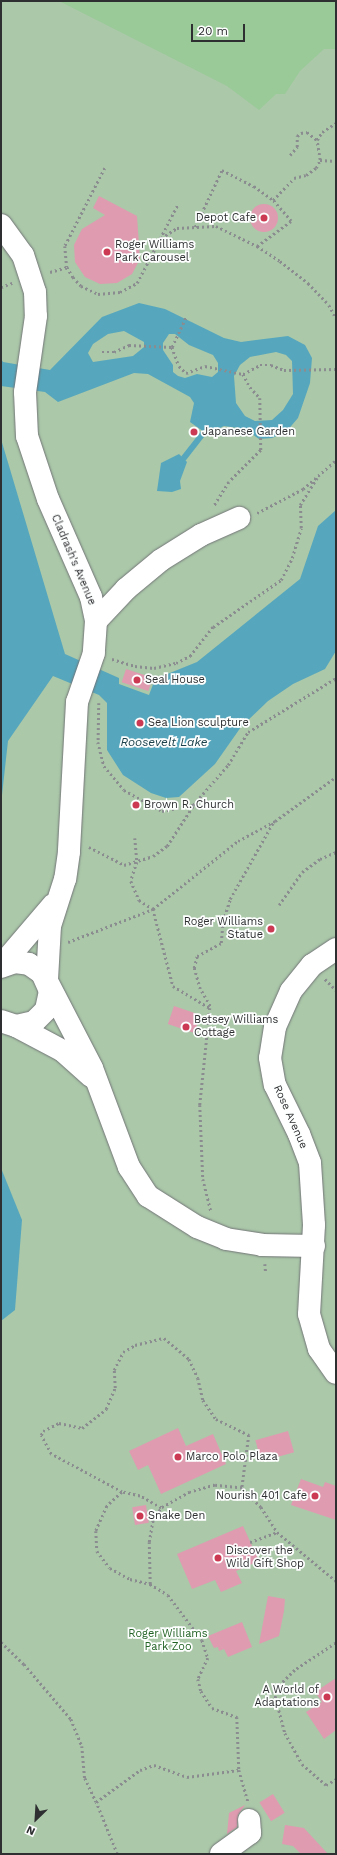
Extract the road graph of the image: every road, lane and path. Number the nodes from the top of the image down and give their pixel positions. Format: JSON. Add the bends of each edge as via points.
{"nodes":[{"id":1,"x":336,"y":123,"type":"edge"},
{"id":2,"x":317,"y":140,"type":"junction"},
{"id":3,"x":290,"y":155,"type":"dead end"},
{"id":4,"x":320,"y":160,"type":"junction"},
{"id":5,"x":336,"y":161,"type":"edge"},
{"id":6,"x":105,"y":168,"type":"dead end"},
{"id":7,"x":273,"y":200,"type":"junction"},
{"id":8,"x":178,"y":204,"type":"dead end"},
{"id":9,"x":1,"y":225,"type":"edge"},
{"id":10,"x":195,"y":227,"type":"junction"},
{"id":11,"x":161,"y":238,"type":"junction"},
{"id":12,"x":257,"y":246,"type":"junction"},
{"id":13,"x":67,"y":267,"type":"junction"},
{"id":14,"x":50,"y":272,"type":"dead end"},
{"id":15,"x":14,"y":282,"type":"dead end"},
{"id":16,"x":1,"y":287,"type":"edge"},
{"id":17,"x":186,"y":318,"type":"dead end"},
{"id":18,"x":336,"y":318,"type":"edge"},
{"id":19,"x":172,"y":347,"type":"junction"},
{"id":20,"x":102,"y":352,"type":"dead end"},
{"id":21,"x":336,"y":369,"type":"edge"},
{"id":22,"x":243,"y":374,"type":"junction"},
{"id":23,"x":336,"y":460,"type":"edge"},
{"id":24,"x":317,"y":478,"type":"junction"},
{"id":25,"x":214,"y":506,"type":"dead end"},
{"id":26,"x":239,"y":518,"type":"joint"},
{"id":27,"x":96,"y":621,"type":"junction"},
{"id":28,"x":98,"y":660,"type":"junction"},
{"id":29,"x":336,"y":678,"type":"edge"},
{"id":30,"x":87,"y":693,"type":"junction"},
{"id":31,"x":336,"y":777,"type":"edge"},
{"id":32,"x":193,"y":805,"type":"junction"},
{"id":33,"x":275,"y":820,"type":"junction"},
{"id":34,"x":70,"y":837,"type":"junction"},
{"id":35,"x":135,"y":838,"type":"dead end"},
{"id":36,"x":336,"y":852,"type":"edge"},
{"id":37,"x":137,"y":862,"type":"junction"},
{"id":38,"x":55,"y":903,"type":"junction"},
{"id":39,"x":279,"y":905,"type":"dead end"},
{"id":40,"x":153,"y":909,"type":"junction"},
{"id":41,"x":60,"y":946,"type":"dead end"},
{"id":42,"x":336,"y":949,"type":"edge"},
{"id":43,"x":1,"y":966,"type":"edge"},
{"id":44,"x":48,"y":981,"type":"junction"},
{"id":45,"x":210,"y":1008,"type":"junction"},
{"id":46,"x":7,"y":1024,"type":"edge"},
{"id":47,"x":100,"y":1088,"type":"junction"},
{"id":48,"x":212,"y":1214,"type":"dead end"},
{"id":49,"x":314,"y":1246,"type":"junction"},
{"id":50,"x":336,"y":1373,"type":"edge"},
{"id":51,"x":242,"y":1488,"type":"junction"},
{"id":52,"x":122,"y":1492,"type":"junction"},
{"id":53,"x":161,"y":1508,"type":"junction"},
{"id":54,"x":277,"y":1532,"type":"junction"},
{"id":55,"x":250,"y":1542,"type":"dead end"},
{"id":56,"x":336,"y":1581,"type":"edge"},
{"id":57,"x":150,"y":1584,"type":"junction"},
{"id":58,"x":1,"y":1642,"type":"edge"},
{"id":59,"x":336,"y":1643,"type":"edge"},
{"id":60,"x":239,"y":1770,"type":"junction"},
{"id":61,"x":336,"y":1779,"type":"edge"},
{"id":62,"x":96,"y":1802,"type":"junction"},
{"id":63,"x":249,"y":1820,"type":"joint"},
{"id":64,"x":117,"y":1854,"type":"edge"},
{"id":65,"x":221,"y":1854,"type":"edge"}],
"edges":[{"from":1,"to":2,"type":"path","via":[[322,132]]},
{"from":2,"to":3,"type":"path","via":[[307,132],[301,133],[297,136],[297,147]]},
{"from":2,"to":4,"type":"path"},
{"from":4,"to":5,"type":"path"},
{"from":4,"to":7,"type":"path","via":[[316,168],[306,175],[294,178]]},
{"from":6,"to":13,"type":"path","via":[[68,236],[65,246]]},
{"from":7,"to":10,"type":"path","via":[[254,186],[222,170]]},
{"from":7,"to":12,"type":"path","via":[[291,221]]},
{"from":8,"to":11,"type":"path"},
{"from":9,"to":27,"type":"street","name":"Cladrash's Avenue","via":[[23,255],[35,292],[36,316],[25,392],[25,423],[31,449],[56,517],[91,597]]},
{"from":10,"to":11,"type":"path","via":[[177,228]]},
{"from":10,"to":12,"type":"path","via":[[216,226]]},
{"from":11,"to":13,"type":"path","via":[[137,283],[120,292],[98,294],[81,286]]},
{"from":12,"to":18,"type":"path","via":[[308,283],[329,305]]},
{"from":13,"to":14,"type":"path"},
{"from":15,"to":16,"type":"path"},
{"from":17,"to":19,"type":"path"},
{"from":19,"to":20,"type":"path","via":[[129,345],[114,352]]},
{"from":19,"to":22,"type":"path","via":[[182,371],[193,372],[205,366]]},
{"from":21,"to":22,"type":"path","via":[[293,370],[260,364]]},
{"from":22,"to":25,"type":"path","via":[[260,398],[261,450],[229,482]]},
{"from":23,"to":24,"type":"path"},
{"from":24,"to":26,"type":"path","via":[[275,506]]},
{"from":24,"to":28,"type":"path","via":[[300,505],[300,528],[292,558],[281,580],[213,627],[190,656],[176,663],[154,668]]},
{"from":26,"to":27,"type":"street","via":[[201,535],[161,560],[126,589]]},
{"from":27,"to":28,"type":"street","name":"Cladrash's Avenue"},
{"from":28,"to":30,"type":"street","name":"Cladrash's Avenue"},
{"from":29,"to":32,"type":"path","via":[[248,732],[228,765]]},
{"from":30,"to":32,"type":"path","via":[[99,702],[98,742],[104,766],[124,790],[162,811]]},
{"from":30,"to":34,"type":"street","name":"Cladrash's Avenue","via":[[74,730]]},
{"from":31,"to":33,"type":"path"},
{"from":32,"to":37,"type":"path","via":[[167,846],[153,856]]},
{"from":33,"to":40,"type":"path","via":[[238,841]]},
{"from":33,"to":45,"type":"path","via":[[230,899],[223,921],[221,943],[197,956],[194,968],[200,989]]},
{"from":34,"to":37,"type":"path","via":[[124,865]]},
{"from":34,"to":38,"type":"street","name":"Cladrash's Avenue","via":[[66,873]]},
{"from":35,"to":37,"type":"path"},
{"from":36,"to":39,"type":"path","via":[[320,858],[302,872]]},
{"from":37,"to":40,"type":"path","via":[[131,881],[139,900]]},
{"from":38,"to":43,"type":"street","name":"Cladrash's Avenue"},
{"from":38,"to":44,"type":"street","name":"Cladrash's Avenue","via":[[48,942]]},
{"from":40,"to":41,"type":"path"},
{"from":40,"to":45,"type":"path","via":[[173,986]]},
{"from":42,"to":49,"type":"street","name":"Rose Avenue","via":[[312,965],[294,987],[281,1009],[271,1050],[275,1085],[300,1134],[310,1163]]},
{"from":43,"to":44,"type":"street","via":[[15,962],[29,964]]},
{"from":44,"to":46,"type":"street","name":"Cladrash's Avenue","via":[[50,998],[42,1015],[34,1022]]},
{"from":44,"to":47,"type":"street"},
{"from":45,"to":48,"type":"path","via":[[200,1112],[203,1179]]},
{"from":46,"to":47,"type":"street","via":[[63,1052],[82,1066]]},
{"from":47,"to":49,"type":"street","via":[[135,1179],[158,1204],[198,1227],[226,1238],[262,1245]]},
{"from":49,"to":50,"type":"street","name":"Rose Avenue","via":[[309,1314],[319,1349]]},
{"from":51,"to":52,"type":"path","via":[[249,1436],[216,1419],[203,1400],[198,1378],[189,1359],[164,1338],[136,1345],[123,1352],[114,1370],[115,1388],[106,1409],[82,1428],[59,1423],[43,1431],[41,1435],[51,1454]]},
{"from":51,"to":53,"type":"path","via":[[215,1485],[179,1497]]},
{"from":51,"to":54,"type":"path","via":[[261,1507]]},
{"from":52,"to":53,"type":"path","via":[[140,1496]]},
{"from":52,"to":57,"type":"path","via":[[106,1506],[96,1531],[97,1551],[110,1568],[130,1579]]},
{"from":53,"to":57,"type":"path","via":[[153,1519],[149,1542]]},
{"from":54,"to":55,"type":"path"},
{"from":54,"to":56,"type":"path"},
{"from":57,"to":60,"type":"path","via":[[168,1595],[202,1640],[208,1658],[198,1679],[201,1691],[212,1708],[237,1717]]},
{"from":58,"to":62,"type":"path","via":[[72,1719],[82,1746],[85,1778]]},
{"from":59,"to":61,"type":"path","via":[[295,1670],[274,1691],[284,1733],[302,1764],[326,1785]]},
{"from":60,"to":62,"type":"path","via":[[187,1777],[154,1765],[146,1767]]},
{"from":60,"to":63,"type":"path","via":[[250,1809]]},
{"from":62,"to":64,"type":"path"},
{"from":63,"to":65,"type":"street","via":[[250,1833]]}]}
